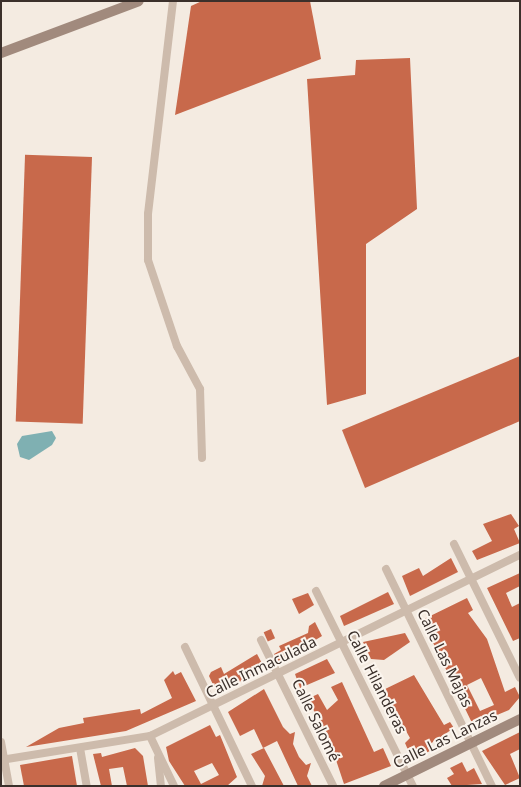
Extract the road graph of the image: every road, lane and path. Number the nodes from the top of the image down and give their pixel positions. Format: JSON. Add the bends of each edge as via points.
{"nodes":[{"id":1,"x":139,"y":1,"type":"edge"},
{"id":2,"x":173,"y":1,"type":"edge"},
{"id":3,"x":1,"y":53,"type":"edge"},
{"id":4,"x":202,"y":458,"type":"dead end"},
{"id":5,"x":454,"y":544,"type":"dead end"},
{"id":6,"x":520,"y":555,"type":"edge"},
{"id":7,"x":386,"y":569,"type":"dead end"},
{"id":8,"x":471,"y":579,"type":"junction"},
{"id":9,"x":316,"y":591,"type":"dead end"},
{"id":10,"x":406,"y":611,"type":"junction"},
{"id":11,"x":261,"y":640,"type":"dead end"},
{"id":12,"x":341,"y":643,"type":"junction"},
{"id":13,"x":185,"y":647,"type":"dead end"},
{"id":14,"x":278,"y":674,"type":"junction"},
{"id":15,"x":520,"y":678,"type":"edge"},
{"id":16,"x":213,"y":705,"type":"junction"},
{"id":17,"x":520,"y":719,"type":"edge"},
{"id":18,"x":150,"y":736,"type":"junction"},
{"id":19,"x":1,"y":742,"type":"edge"},
{"id":20,"x":471,"y":743,"type":"junction"},
{"id":21,"x":80,"y":748,"type":"junction"},
{"id":22,"x":157,"y":751,"type":"junction"},
{"id":23,"x":3,"y":760,"type":"edge"},
{"id":24,"x":407,"y":774,"type":"junction"},
{"id":25,"x":9,"y":786,"type":"edge"},
{"id":26,"x":87,"y":786,"type":"edge"},
{"id":27,"x":161,"y":786,"type":"edge"},
{"id":28,"x":174,"y":786,"type":"edge"},
{"id":29,"x":252,"y":786,"type":"edge"},
{"id":30,"x":332,"y":786,"type":"edge"},
{"id":31,"x":384,"y":786,"type":"edge"},
{"id":32,"x":413,"y":786,"type":"edge"},
{"id":33,"x":492,"y":786,"type":"edge"}],
"edges":[{"from":1,"to":3,"type":"street"},
{"from":2,"to":4,"type":"street","via":[[148,214],[148,260],[173,338],[200,389]]},
{"from":5,"to":8,"type":"street"},
{"from":6,"to":8,"type":"street","name":"Calle Inmaculada"},
{"from":7,"to":10,"type":"street","name":"Calle Las Majas"},
{"from":8,"to":10,"type":"street","name":"Calle Inmaculada"},
{"from":8,"to":15,"type":"street"},
{"from":9,"to":12,"type":"street","name":"Calle Hilanderas"},
{"from":10,"to":12,"type":"street","name":"Calle Inmaculada"},
{"from":10,"to":20,"type":"street","name":"Calle Las Majas"},
{"from":11,"to":14,"type":"street","name":"Calle Salomé"},
{"from":12,"to":14,"type":"street","name":"Calle Inmaculada"},
{"from":12,"to":24,"type":"street","name":"Calle Hilanderas"},
{"from":13,"to":16,"type":"street"},
{"from":14,"to":16,"type":"street","name":"Calle Inmaculada"},
{"from":14,"to":30,"type":"street","name":"Calle Salomé"},
{"from":16,"to":18,"type":"street","name":"Calle Inmaculada"},
{"from":16,"to":29,"type":"street"},
{"from":17,"to":20,"type":"street","name":"Calle Las Lanzas"},
{"from":18,"to":21,"type":"street","name":"Calle Inmaculada"},
{"from":18,"to":22,"type":"street"},
{"from":19,"to":23,"type":"street"},
{"from":20,"to":24,"type":"street","name":"Calle Las Lanzas"},
{"from":20,"to":33,"type":"street","name":"Calle Las Majas"},
{"from":21,"to":23,"type":"street","name":"Calle Inmaculada"},
{"from":21,"to":26,"type":"street"},
{"from":22,"to":27,"type":"street"},
{"from":22,"to":28,"type":"street"},
{"from":23,"to":25,"type":"street"},
{"from":24,"to":31,"type":"street","name":"Calle Las Lanzas"},
{"from":24,"to":32,"type":"street","name":"Calle Hilanderas"}]}
